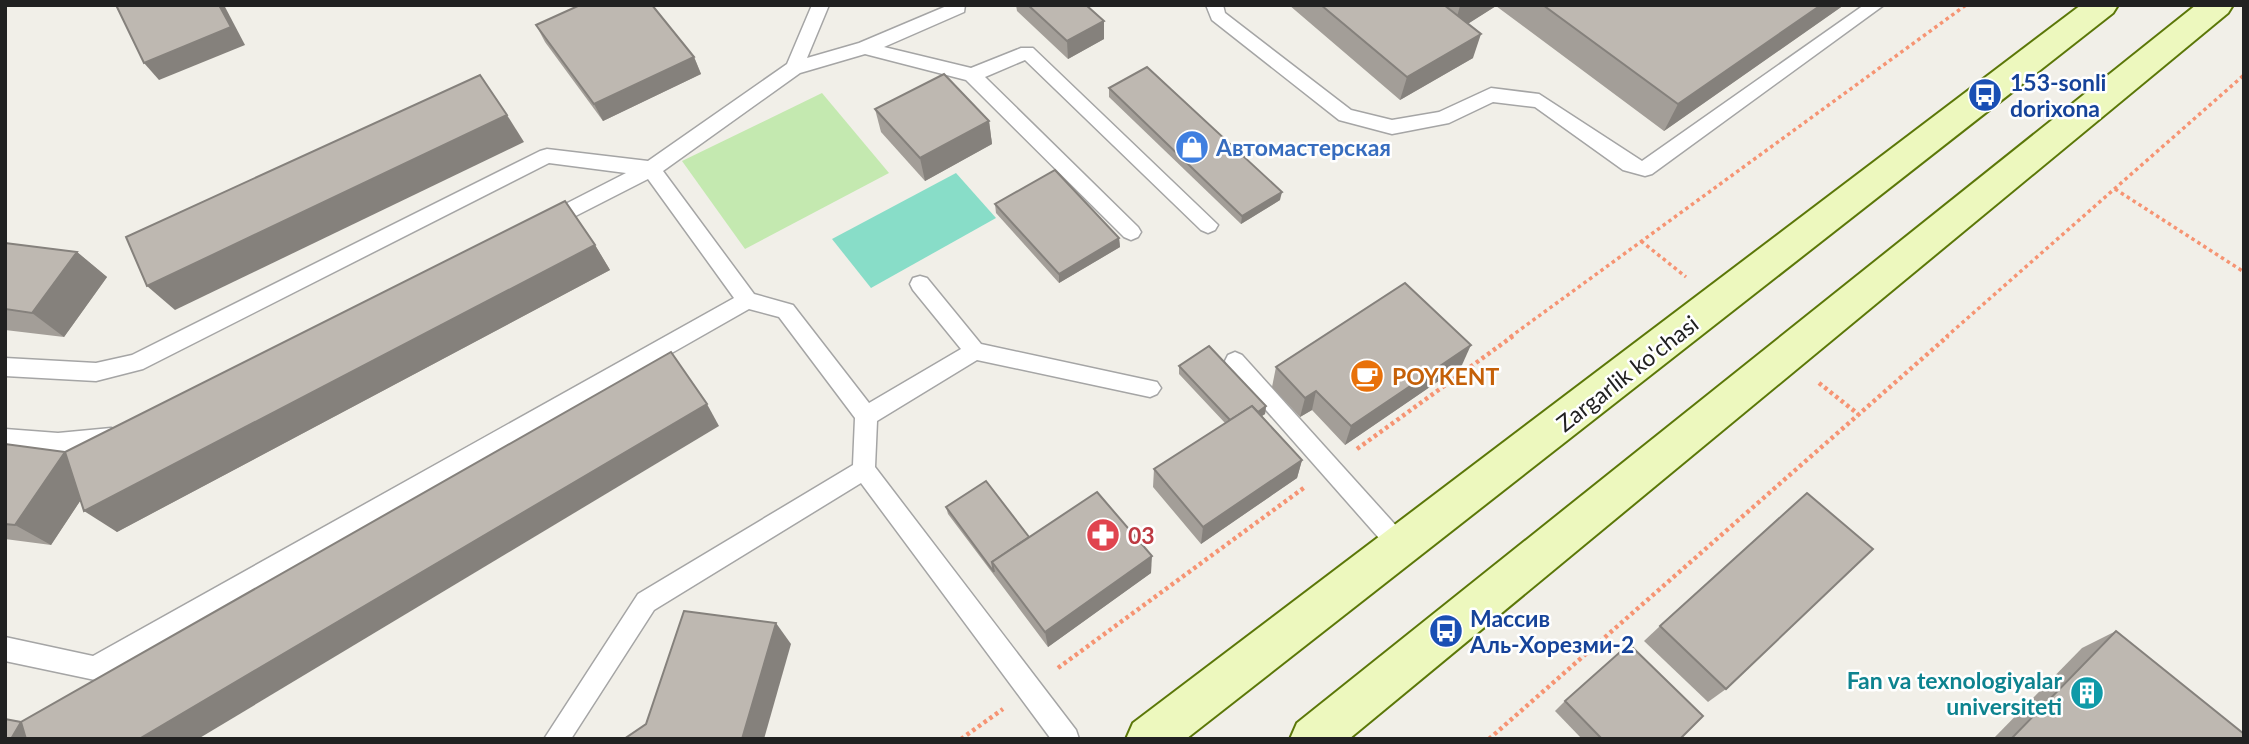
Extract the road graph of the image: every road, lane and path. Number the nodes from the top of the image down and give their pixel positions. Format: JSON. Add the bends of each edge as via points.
{"nodes":[{"id":1,"x":821,"y":5,"type":"edge"},
{"id":2,"x":1214,"y":5,"type":"edge"},
{"id":3,"x":1876,"y":5,"type":"edge"},
{"id":4,"x":1966,"y":5,"type":"edge"},
{"id":5,"x":2102,"y":5,"type":"edge"},
{"id":6,"x":2217,"y":5,"type":"edge"},
{"id":7,"x":958,"y":8,"type":"dead end"},
{"id":8,"x":865,"y":48,"type":"junction"},
{"id":9,"x":793,"y":68,"type":"junction"},
{"id":10,"x":972,"y":75,"type":"junction"},
{"id":11,"x":2244,"y":75,"type":"edge"},
{"id":12,"x":650,"y":169,"type":"junction"},
{"id":13,"x":2115,"y":189,"type":"junction"},
{"id":14,"x":1208,"y":225,"type":"dead end"},
{"id":15,"x":529,"y":231,"type":"edge"},
{"id":16,"x":1131,"y":232,"type":"dead end"},
{"id":17,"x":1641,"y":241,"type":"junction"},
{"id":18,"x":2244,"y":272,"type":"edge"},
{"id":19,"x":1690,"y":280,"type":"dead end"},
{"id":20,"x":920,"y":284,"type":"dead end"},
{"id":21,"x":747,"y":300,"type":"junction"},
{"id":22,"x":975,"y":351,"type":"junction"},
{"id":23,"x":1235,"y":361,"type":"dead end"},
{"id":24,"x":5,"y":368,"type":"edge"},
{"id":25,"x":1819,"y":383,"type":"dead end"},
{"id":26,"x":1150,"y":387,"type":"dead end"},
{"id":27,"x":1858,"y":414,"type":"junction"},
{"id":28,"x":866,"y":416,"type":"junction"},
{"id":29,"x":127,"y":435,"type":"edge"},
{"id":30,"x":5,"y":438,"type":"edge"},
{"id":31,"x":1352,"y":453,"type":"edge"},
{"id":32,"x":864,"y":470,"type":"junction"},
{"id":33,"x":1307,"y":486,"type":"dead end"},
{"id":34,"x":1401,"y":547,"type":"junction"},
{"id":35,"x":5,"y":649,"type":"edge"},
{"id":36,"x":1029,"y":689,"type":"junction"},
{"id":37,"x":1156,"y":737,"type":"edge"},
{"id":38,"x":556,"y":739,"type":"edge"},
{"id":39,"x":961,"y":739,"type":"edge"},
{"id":40,"x":1068,"y":739,"type":"edge"},
{"id":41,"x":1313,"y":739,"type":"edge"},
{"id":42,"x":1489,"y":739,"type":"edge"}],
"edges":[{"from":1,"to":9,"type":"lane"},
{"from":2,"to":3,"type":"lane","via":[[1218,16],[1345,115],[1392,127],[1443,118],[1490,95],[1539,101],[1630,165],[1645,169]]},
{"from":4,"to":17,"type":"path"},
{"from":5,"to":34,"type":"main road","name":"Zargarlik ko'chasi"},
{"from":6,"to":41,"type":"main road"},
{"from":7,"to":8,"type":"lane"},
{"from":8,"to":9,"type":"lane"},
{"from":8,"to":10,"type":"lane"},
{"from":9,"to":12,"type":"lane"},
{"from":10,"to":14,"type":"lane","via":[[1027,52]]},
{"from":10,"to":16,"type":"lane"},
{"from":11,"to":13,"type":"path"},
{"from":12,"to":15,"type":"lane"},
{"from":12,"to":21,"type":"lane"},
{"from":12,"to":24,"type":"lane","via":[[547,156],[135,363],[96,372]]},
{"from":13,"to":18,"type":"path"},
{"from":13,"to":27,"type":"path"},
{"from":17,"to":19,"type":"path"},
{"from":17,"to":31,"type":"path"},
{"from":20,"to":22,"type":"lane"},
{"from":21,"to":28,"type":"lane","via":[[786,311]]},
{"from":21,"to":35,"type":"lane","via":[[95,668]]},
{"from":22,"to":26,"type":"lane"},
{"from":22,"to":28,"type":"lane"},
{"from":23,"to":34,"type":"lane"},
{"from":25,"to":27,"type":"path"},
{"from":27,"to":42,"type":"path"},
{"from":28,"to":32,"type":"lane"},
{"from":29,"to":30,"type":"lane","via":[[90,443]]},
{"from":32,"to":36,"type":"lane"},
{"from":32,"to":38,"type":"lane","via":[[646,602]]},
{"from":33,"to":36,"type":"path"},
{"from":34,"to":37,"type":"main road","name":"Zargarlik ko'chasi"},
{"from":36,"to":39,"type":"path"},
{"from":36,"to":40,"type":"lane"}]}
